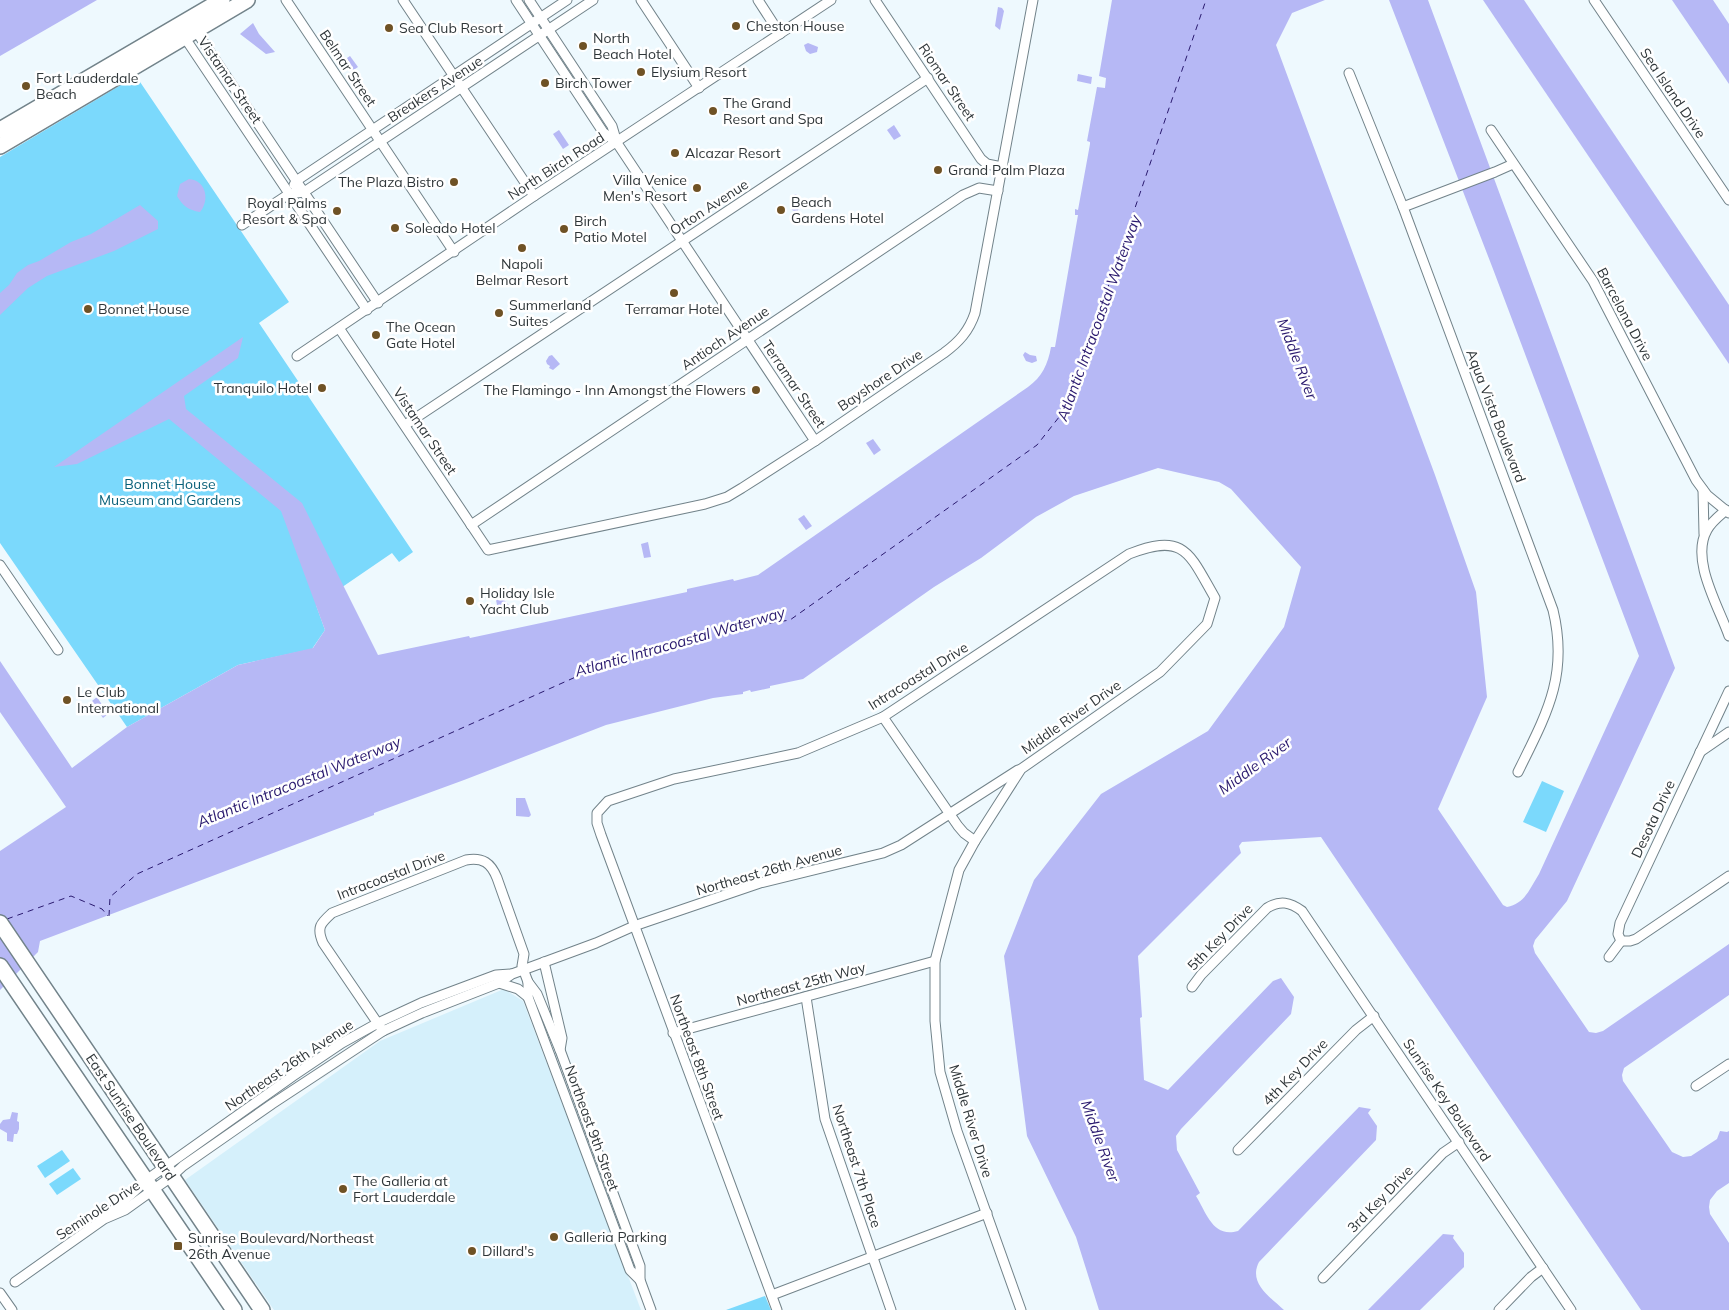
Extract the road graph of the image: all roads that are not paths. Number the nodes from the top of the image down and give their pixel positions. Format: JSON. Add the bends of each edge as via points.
{"nodes":[{"id":1,"x":222,"y":0,"type":"edge"},
{"id":2,"x":247,"y":0,"type":"edge"},
{"id":3,"x":286,"y":0,"type":"edge"},
{"id":4,"x":403,"y":0,"type":"edge"},
{"id":5,"x":516,"y":0,"type":"edge"},
{"id":6,"x":529,"y":0,"type":"edge"},
{"id":7,"x":567,"y":0,"type":"edge"},
{"id":8,"x":594,"y":0,"type":"edge"},
{"id":9,"x":641,"y":0,"type":"edge"},
{"id":10,"x":758,"y":0,"type":"edge"},
{"id":11,"x":831,"y":0,"type":"edge"},
{"id":12,"x":876,"y":0,"type":"edge"},
{"id":13,"x":1032,"y":0,"type":"edge"},
{"id":14,"x":1594,"y":0,"type":"edge"},
{"id":15,"x":541,"y":18,"type":"junction"},
{"id":16,"x":531,"y":24,"type":"junction"},
{"id":17,"x":549,"y":30,"type":"junction"},
{"id":18,"x":188,"y":31,"type":"junction"},
{"id":19,"x":780,"y":34,"type":"junction"},
{"id":20,"x":539,"y":36,"type":"junction"},
{"id":21,"x":224,"y":73,"type":"junction"},
{"id":22,"x":1349,"y":73,"type":"dead end"},
{"id":23,"x":454,"y":76,"type":"junction"},
{"id":24,"x":928,"y":78,"type":"junction"},
{"id":25,"x":214,"y":80,"type":"junction"},
{"id":26,"x":462,"y":88,"type":"junction"},
{"id":27,"x":699,"y":88,"type":"junction"},
{"id":28,"x":0,"y":130,"type":"edge"},
{"id":29,"x":373,"y":130,"type":"junction"},
{"id":30,"x":1491,"y":130,"type":"dead end"},
{"id":31,"x":380,"y":141,"type":"junction"},
{"id":32,"x":617,"y":143,"type":"junction"},
{"id":33,"x":0,"y":146,"type":"edge"},
{"id":34,"x":1513,"y":164,"type":"junction"},
{"id":35,"x":1002,"y":167,"type":"junction"},
{"id":36,"x":296,"y":181,"type":"junction"},
{"id":37,"x":998,"y":191,"type":"junction"},
{"id":38,"x":304,"y":192,"type":"junction"},
{"id":39,"x":289,"y":194,"type":"junction"},
{"id":40,"x":534,"y":196,"type":"junction"},
{"id":41,"x":1729,"y":200,"type":"edge"},
{"id":42,"x":1402,"y":207,"type":"junction"},
{"id":43,"x":242,"y":225,"type":"dead end"},
{"id":44,"x":682,"y":240,"type":"junction"},
{"id":45,"x":339,"y":245,"type":"junction"},
{"id":46,"x":328,"y":252,"type":"junction"},
{"id":47,"x":454,"y":252,"type":"junction"},
{"id":48,"x":378,"y":302,"type":"junction"},
{"id":49,"x":366,"y":310,"type":"junction"},
{"id":50,"x":340,"y":328,"type":"junction"},
{"id":51,"x":747,"y":340,"type":"junction"},
{"id":52,"x":297,"y":356,"type":"dead end"},
{"id":53,"x":405,"y":425,"type":"junction"},
{"id":54,"x":815,"y":441,"type":"junction"},
{"id":55,"x":1703,"y":490,"type":"junction"},
{"id":56,"x":1727,"y":512,"type":"edge"},
{"id":57,"x":471,"y":525,"type":"junction"},
{"id":58,"x":1704,"y":536,"type":"junction"},
{"id":59,"x":488,"y":550,"type":"joint"},
{"id":60,"x":0,"y":565,"type":"edge"},
{"id":61,"x":1199,"y":570,"type":"joint"},
{"id":62,"x":1729,"y":636,"type":"edge"},
{"id":63,"x":58,"y":650,"type":"dead end"},
{"id":64,"x":1729,"y":691,"type":"edge"},
{"id":65,"x":883,"y":717,"type":"junction"},
{"id":66,"x":1729,"y":732,"type":"edge"},
{"id":67,"x":1700,"y":752,"type":"junction"},
{"id":68,"x":1021,"y":769,"type":"junction"},
{"id":69,"x":1518,"y":772,"type":"dead end"},
{"id":70,"x":597,"y":813,"type":"joint"},
{"id":71,"x":950,"y":815,"type":"junction"},
{"id":72,"x":975,"y":841,"type":"junction"},
{"id":73,"x":482,"y":860,"type":"joint"},
{"id":74,"x":1729,"y":876,"type":"edge"},
{"id":75,"x":1297,"y":907,"type":"joint"},
{"id":76,"x":0,"y":923,"type":"edge"},
{"id":77,"x":634,"y":926,"type":"junction"},
{"id":78,"x":1621,"y":941,"type":"junction"},
{"id":79,"x":1608,"y":957,"type":"dead end"},
{"id":80,"x":935,"y":961,"type":"junction"},
{"id":81,"x":544,"y":962,"type":"junction"},
{"id":82,"x":0,"y":966,"type":"edge"},
{"id":83,"x":524,"y":969,"type":"junction"},
{"id":84,"x":512,"y":974,"type":"junction"},
{"id":85,"x":528,"y":982,"type":"junction"},
{"id":86,"x":499,"y":983,"type":"junction"},
{"id":87,"x":1192,"y":987,"type":"dead end"},
{"id":88,"x":528,"y":997,"type":"junction"},
{"id":89,"x":806,"y":997,"type":"junction"},
{"id":90,"x":1374,"y":1016,"type":"junction"},
{"id":91,"x":378,"y":1023,"type":"junction"},
{"id":92,"x":383,"y":1031,"type":"junction"},
{"id":93,"x":673,"y":1033,"type":"junction"},
{"id":94,"x":560,"y":1050,"type":"junction"},
{"id":95,"x":61,"y":1056,"type":"junction"},
{"id":96,"x":1729,"y":1064,"type":"edge"},
{"id":97,"x":106,"y":1080,"type":"junction"},
{"id":98,"x":1696,"y":1086,"type":"dead end"},
{"id":99,"x":1459,"y":1142,"type":"junction"},
{"id":100,"x":1238,"y":1150,"type":"dead end"},
{"id":101,"x":168,"y":1172,"type":"junction"},
{"id":102,"x":149,"y":1186,"type":"junction"},
{"id":103,"x":987,"y":1213,"type":"junction"},
{"id":104,"x":872,"y":1255,"type":"junction"},
{"id":105,"x":1543,"y":1268,"type":"junction"},
{"id":106,"x":1322,"y":1278,"type":"dead end"},
{"id":107,"x":640,"y":1280,"type":"junction"},
{"id":108,"x":15,"y":1282,"type":"dead end"},
{"id":109,"x":0,"y":1293,"type":"edge"},
{"id":110,"x":772,"y":1295,"type":"junction"},
{"id":111,"x":12,"y":1310,"type":"edge"},
{"id":112,"x":234,"y":1310,"type":"edge"},
{"id":113,"x":262,"y":1310,"type":"edge"},
{"id":114,"x":651,"y":1310,"type":"edge"},
{"id":115,"x":777,"y":1310,"type":"edge"},
{"id":116,"x":891,"y":1310,"type":"edge"},
{"id":117,"x":1021,"y":1310,"type":"edge"},
{"id":118,"x":1499,"y":1310,"type":"edge"},
{"id":119,"x":1572,"y":1310,"type":"edge"}],
"edges":[{"from":1,"to":18,"type":"main road"},
{"from":2,"to":18,"type":"main road"},
{"from":3,"to":29,"type":"street","name":"Belmar Street"},
{"from":4,"to":23,"type":"street"},
{"from":5,"to":16,"type":"street","name":"Terramar Street"},
{"from":6,"to":15,"type":"street","name":"Terramar Street"},
{"from":7,"to":15,"type":"street","name":"Breakers Avenue"},
{"from":8,"to":17,"type":"street","name":"Breakers Avenue"},
{"from":9,"to":27,"type":"street"},
{"from":10,"to":19,"type":"street"},
{"from":11,"to":19,"type":"street","name":"North Birch Road"},
{"from":12,"to":24,"type":"street","name":"Riomar Street"},
{"from":13,"to":35,"type":"street","name":"Bayshore Drive"},
{"from":14,"to":41,"type":"street","name":"Sea Island Drive"},
{"from":15,"to":16,"type":"street","name":"Breakers Avenue"},
{"from":15,"to":17,"type":"street","name":"Terramar Street"},
{"from":16,"to":20,"type":"street","name":"Terramar Street"},
{"from":16,"to":23,"type":"street","name":"Breakers Avenue"},
{"from":17,"to":20,"type":"street","name":"Breakers Avenue"},
{"from":17,"to":32,"type":"street","name":"Terramar Street","via":[[612,126]]},
{"from":18,"to":21,"type":"street","name":"Vistamar Street"},
{"from":18,"to":25,"type":"street","name":"Vistamar Street"},
{"from":18,"to":28,"type":"main road"},
{"from":18,"to":33,"type":"main road"},
{"from":19,"to":27,"type":"street","name":"North Birch Road"},
{"from":20,"to":26,"type":"street","name":"Breakers Avenue"},
{"from":20,"to":32,"type":"street","name":"Terramar Street","via":[[603,132]]},
{"from":21,"to":25,"type":"street"},
{"from":21,"to":36,"type":"street","name":"Vistamar Street"},
{"from":22,"to":42,"type":"street","name":"Aqua Vista Boulevard"},
{"from":23,"to":26,"type":"street"},
{"from":23,"to":29,"type":"street","name":"Breakers Avenue"},
{"from":24,"to":35,"type":"street","name":"Riomar Street","via":[[981,158],[987,164]]},
{"from":24,"to":44,"type":"street","name":"Orton Avenue"},
{"from":25,"to":39,"type":"street","name":"Vistamar Street"},
{"from":26,"to":31,"type":"street","name":"Breakers Avenue"},
{"from":26,"to":40,"type":"street"},
{"from":27,"to":32,"type":"street","name":"North Birch Road"},
{"from":29,"to":31,"type":"street","name":"Belmar Street"},
{"from":29,"to":36,"type":"street","name":"Breakers Avenue"},
{"from":30,"to":34,"type":"street","name":"Barcelona Drive"},
{"from":31,"to":38,"type":"street","name":"Breakers Avenue"},
{"from":31,"to":47,"type":"street","name":"Belmar Street"},
{"from":32,"to":40,"type":"street","name":"North Birch Road"},
{"from":32,"to":44,"type":"street","name":"Terramar Street"},
{"from":34,"to":42,"type":"street"},
{"from":34,"to":55,"type":"street","name":"Barcelona Drive","via":[[1593,280]]},
{"from":35,"to":37,"type":"street","name":"Bayshore Drive"},
{"from":36,"to":38,"type":"street","name":"Vistamar Street"},
{"from":36,"to":39,"type":"street","name":"Breakers Avenue"},
{"from":37,"to":51,"type":"street","name":"Antioch Avenue","via":[[980,188],[963,195]]},
{"from":37,"to":54,"type":"street","name":"Bayshore Drive","via":[[975,313],[964,335],[944,353]]},
{"from":38,"to":39,"type":"street","name":"Breakers Avenue"},
{"from":38,"to":45,"type":"street","name":"Vistamar Street"},
{"from":39,"to":43,"type":"street","name":"Breakers Avenue"},
{"from":39,"to":46,"type":"street","name":"Vistamar Street"},
{"from":40,"to":47,"type":"street","name":"North Birch Road"},
{"from":42,"to":69,"type":"street","name":"Aqua Vista Boulevard","via":[[1556,623],[1559,657],[1555,688],[1544,720]]},
{"from":44,"to":51,"type":"street","name":"Terramar Street"},
{"from":44,"to":53,"type":"street","name":"Orton Avenue"},
{"from":45,"to":46,"type":"street"},
{"from":45,"to":48,"type":"street","name":"Vistamar Street"},
{"from":46,"to":49,"type":"street","name":"Vistamar Street"},
{"from":47,"to":48,"type":"street","name":"North Birch Road"},
{"from":48,"to":49,"type":"street","name":"North Birch Road"},
{"from":49,"to":50,"type":"street","name":"North Birch Road"},
{"from":50,"to":52,"type":"street","name":"North Birch Road"},
{"from":50,"to":53,"type":"street","name":"Vistamar Street"},
{"from":51,"to":54,"type":"street","name":"Terramar Street"},
{"from":51,"to":57,"type":"street","name":"Antioch Avenue"},
{"from":53,"to":57,"type":"street","name":"Vistamar Street"},
{"from":54,"to":59,"type":"street","name":"Bayshore Drive","via":[[719,500]]},
{"from":55,"to":56,"type":"street","name":"Barcelona Drive"},
{"from":55,"to":58,"type":"street"},
{"from":56,"to":58,"type":"street","via":[[1710,524]]},
{"from":57,"to":59,"type":"street","name":"Vistamar Street"},
{"from":58,"to":62,"type":"street","via":[[1705,574]]},
{"from":60,"to":63,"type":"street"},
{"from":61,"to":65,"type":"street","name":"Intracoastal Drive","via":[[1191,558],[1174,545],[1153,546],[1129,554]]},
{"from":61,"to":68,"type":"street","name":"Middle River Drive","via":[[1215,598],[1207,624],[1160,672]]},
{"from":64,"to":67,"type":"street","name":"Desota Drive"},
{"from":65,"to":70,"type":"street","name":"Intracoastal Drive","via":[[798,753],[674,779],[608,801]]},
{"from":65,"to":71,"type":"street"},
{"from":66,"to":67,"type":"street"},
{"from":67,"to":78,"type":"street","name":"Desota Drive","via":[[1620,923],[1618,934]]},
{"from":68,"to":71,"type":"street","name":"Northeast 26th Avenue"},
{"from":68,"to":72,"type":"street","name":"Middle River Drive"},
{"from":70,"to":77,"type":"street","name":"Northeast 8th Street","via":[[601,835]]},
{"from":71,"to":72,"type":"street"},
{"from":71,"to":77,"type":"street","name":"Northeast 26th Avenue","via":[[901,845],[883,852],[760,883]]},
{"from":72,"to":80,"type":"street","name":"Middle River Drive","via":[[959,870]]},
{"from":73,"to":83,"type":"street","name":"Northeast 9th Street","via":[[490,865],[497,878],[524,954]]},
{"from":73,"to":91,"type":"street","name":"Intracoastal Drive","via":[[466,860],[332,913],[321,922],[319,929],[323,943]]},
{"from":74,"to":78,"type":"street","via":[[1636,939]]},
{"from":75,"to":87,"type":"street","name":"5th Key Drive","via":[[1285,902],[1266,908]]},
{"from":75,"to":90,"type":"street","name":"Sunrise Key Boulevard"},
{"from":76,"to":97,"type":"main road","name":"East Sunrise Boulevard"},
{"from":77,"to":81,"type":"street","name":"Northeast 26th Avenue"},
{"from":77,"to":93,"type":"street","name":"Northeast 8th Street"},
{"from":78,"to":79,"type":"street"},
{"from":80,"to":89,"type":"street","name":"Northeast 25th Way"},
{"from":80,"to":103,"type":"street","name":"Middle River Drive","via":[[934,1021],[940,1072],[957,1131]]},
{"from":81,"to":83,"type":"street","name":"Northeast 26th Avenue"},
{"from":81,"to":94,"type":"street","name":"Northeast 9th Street","via":[[562,1038]]},
{"from":82,"to":95,"type":"main road","name":"East Sunrise Boulevard"},
{"from":83,"to":84,"type":"street","name":"Northeast 26th Avenue"},
{"from":83,"to":85,"type":"street","name":"Northeast 9th Street"},
{"from":84,"to":86,"type":"street","name":"Northeast 26th Avenue"},
{"from":84,"to":91,"type":"street","name":"Northeast 26th Avenue","via":[[490,977]]},
{"from":85,"to":88,"type":"street","name":"Northeast 9th Street"},
{"from":85,"to":94,"type":"street","name":"Northeast 9th Street","via":[[537,994]]},
{"from":86,"to":88,"type":"street","via":[[518,989]]},
{"from":86,"to":92,"type":"street","name":"Northeast 26th Avenue"},
{"from":88,"to":107,"type":"street","name":"Northeast 9th Street","via":[[630,1270]]},
{"from":89,"to":93,"type":"street","name":"Northeast 25th Way"},
{"from":89,"to":104,"type":"street","name":"Northeast 7th Place","via":[[825,1119]]},
{"from":90,"to":99,"type":"street","name":"Sunrise Key Boulevard"},
{"from":90,"to":100,"type":"street","name":"4th Key Drive","via":[[1356,1030]]},
{"from":91,"to":92,"type":"street","name":"Intracoastal Drive"},
{"from":91,"to":101,"type":"street","name":"Northeast 26th Avenue","via":[[285,1081]]},
{"from":92,"to":101,"type":"street","name":"Northeast 26th Avenue","via":[[183,1166]]},
{"from":93,"to":110,"type":"street","name":"Northeast 8th Street"},
{"from":94,"to":107,"type":"street","name":"Northeast 9th Street","via":[[640,1266]]},
{"from":95,"to":97,"type":"main road","via":[[85,1072]]},
{"from":95,"to":102,"type":"main road","name":"East Sunrise Boulevard"},
{"from":96,"to":98,"type":"street"},
{"from":97,"to":101,"type":"main road","name":"East Sunrise Boulevard"},
{"from":99,"to":105,"type":"street","name":"Sunrise Key Boulevard"},
{"from":99,"to":106,"type":"street","name":"3rd Key Drive","via":[[1444,1153]]},
{"from":101,"to":102,"type":"street","name":"Seminole Drive"},
{"from":101,"to":113,"type":"main road","name":"East Sunrise Boulevard"},
{"from":102,"to":108,"type":"street","name":"Seminole Drive","via":[[125,1210],[104,1219]]},
{"from":102,"to":112,"type":"main road","name":"East Sunrise Boulevard"},
{"from":103,"to":104,"type":"street"},
{"from":103,"to":117,"type":"street","name":"Middle River Drive"},
{"from":104,"to":110,"type":"street"},
{"from":104,"to":116,"type":"street","name":"Northeast 7th Place"},
{"from":105,"to":118,"type":"street"},
{"from":105,"to":119,"type":"street","name":"Sunrise Key Boulevard"},
{"from":107,"to":114,"type":"street","name":"Northeast 9th Street"},
{"from":109,"to":111,"type":"street"},
{"from":110,"to":115,"type":"street","name":"Northeast 8th Street"}]}
